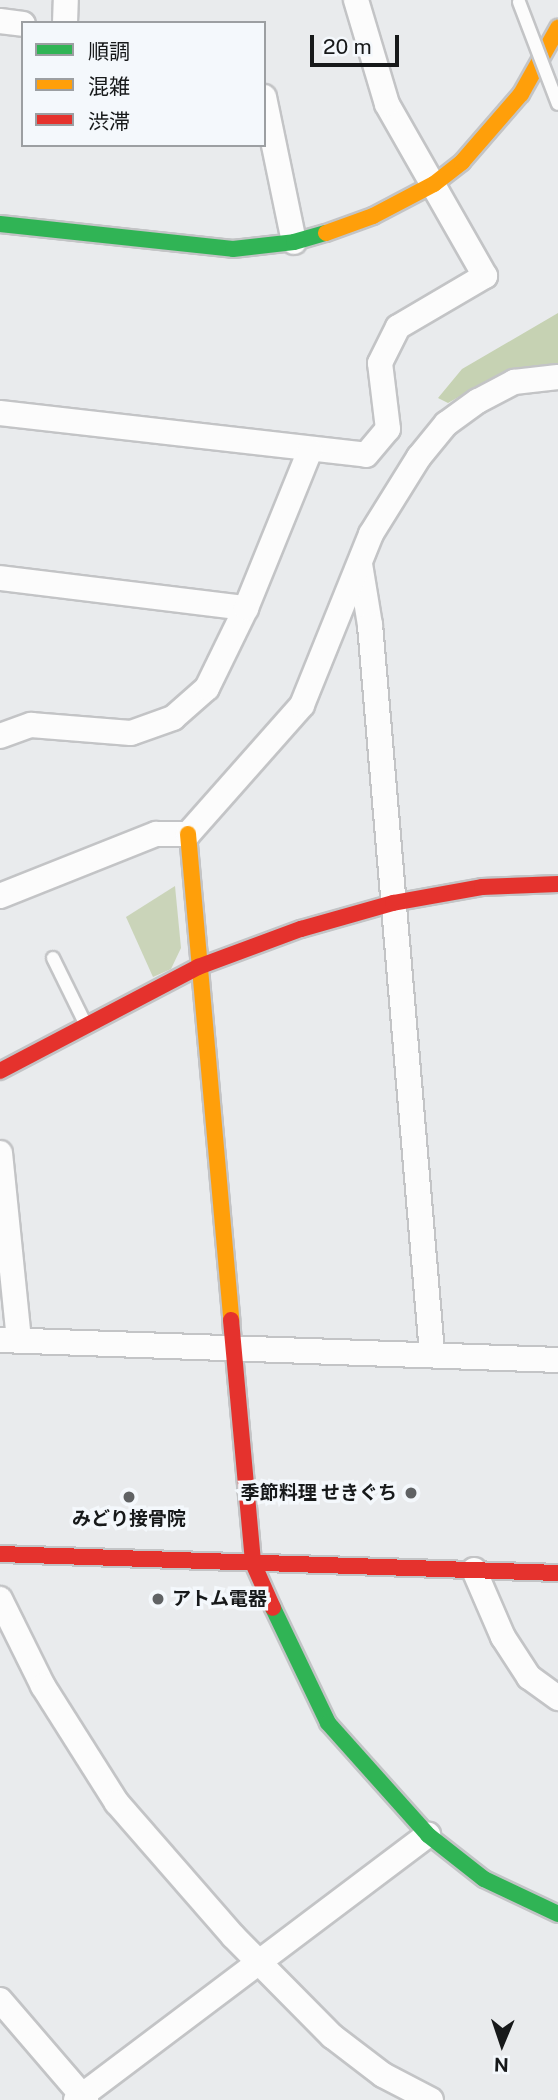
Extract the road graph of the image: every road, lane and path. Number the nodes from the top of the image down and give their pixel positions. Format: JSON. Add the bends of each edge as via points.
{"nodes":[{"id":1,"x":66,"y":0,"type":"edge"},
{"id":2,"x":356,"y":0,"type":"edge"},
{"id":3,"x":518,"y":1,"type":"edge"},
{"id":4,"x":0,"y":21,"type":"edge"},
{"id":5,"x":65,"y":21,"type":"edge"},
{"id":6,"x":21,"y":24,"type":"edge"},
{"id":7,"x":558,"y":29,"type":"edge"},
{"id":8,"x":558,"y":104,"type":"edge"},
{"id":9,"x":266,"y":107,"type":"edge"},
{"id":10,"x":434,"y":184,"type":"junction"},
{"id":11,"x":0,"y":225,"type":"edge"},
{"id":12,"x":294,"y":242,"type":"junction"},
{"id":13,"x":558,"y":378,"type":"edge"},
{"id":14,"x":0,"y":413,"type":"edge"},
{"id":15,"x":310,"y":450,"type":"junction"},
{"id":16,"x":360,"y":564,"type":"junction"},
{"id":17,"x":0,"y":578,"type":"edge"},
{"id":18,"x":246,"y":608,"type":"junction"},
{"id":19,"x":0,"y":736,"type":"edge"},
{"id":20,"x":188,"y":834,"type":"junction"},
{"id":21,"x":558,"y":884,"type":"edge"},
{"id":22,"x":0,"y":896,"type":"edge"},
{"id":23,"x":393,"y":903,"type":"junction"},
{"id":24,"x":52,"y":958,"type":"dead end"},
{"id":25,"x":198,"y":967,"type":"junction"},
{"id":26,"x":86,"y":1026,"type":"junction"},
{"id":27,"x":0,"y":1072,"type":"edge"},
{"id":28,"x":0,"y":1153,"type":"edge"},
{"id":29,"x":10,"y":1340,"type":"edge"},
{"id":30,"x":231,"y":1348,"type":"junction"},
{"id":31,"x":432,"y":1353,"type":"junction"},
{"id":32,"x":558,"y":1360,"type":"edge"},
{"id":33,"x":0,"y":1554,"type":"edge"},
{"id":34,"x":253,"y":1563,"type":"junction"},
{"id":35,"x":474,"y":1570,"type":"junction"},
{"id":36,"x":558,"y":1573,"type":"edge"},
{"id":37,"x":0,"y":1599,"type":"edge"},
{"id":38,"x":558,"y":1698,"type":"edge"},
{"id":39,"x":428,"y":1835,"type":"junction"},
{"id":40,"x":558,"y":1914,"type":"edge"},
{"id":41,"x":259,"y":1960,"type":"junction"},
{"id":42,"x":0,"y":2000,"type":"edge"},
{"id":43,"x":81,"y":2099,"type":"edge"},
{"id":44,"x":431,"y":2100,"type":"edge"}],
"edges":[{"from":1,"to":5,"type":"street"},
{"from":2,"to":10,"type":"street","via":[[387,104]]},
{"from":3,"to":8,"type":"lane","bridge":true},
{"from":4,"to":6,"type":"street"},
{"from":7,"to":10,"type":"street","via":[[521,94],[490,135]]},
{"from":9,"to":12,"type":"street"},
{"from":10,"to":12,"type":"street","via":[[373,216]]},
{"from":10,"to":15,"type":"street","via":[[485,276],[398,327],[380,363],[388,429],[366,455]]},
{"from":11,"to":12,"type":"street","via":[[233,249]]},
{"from":13,"to":16,"type":"street","via":[[513,382],[446,425],[396,492],[371,534]]},
{"from":14,"to":15,"type":"street"},
{"from":15,"to":18,"type":"street"},
{"from":16,"to":20,"type":"street","via":[[302,705]]},
{"from":16,"to":23,"type":"street","via":[[370,625]]},
{"from":17,"to":18,"type":"street"},
{"from":18,"to":19,"type":"street","via":[[207,688],[173,718],[131,733],[31,725]]},
{"from":20,"to":22,"type":"street","via":[[156,834]]},
{"from":20,"to":25,"type":"street"},
{"from":21,"to":23,"type":"street","via":[[482,887]]},
{"from":23,"to":25,"type":"street","via":[[301,929]]},
{"from":23,"to":31,"type":"street"},
{"from":24,"to":26,"type":"lane"},
{"from":25,"to":26,"type":"street"},
{"from":25,"to":30,"type":"street"},
{"from":26,"to":27,"type":"street"},
{"from":28,"to":29,"type":"street"},
{"from":29,"to":30,"type":"street"},
{"from":30,"to":31,"type":"street"},
{"from":30,"to":34,"type":"street"},
{"from":31,"to":32,"type":"street"},
{"from":33,"to":34,"type":"street"},
{"from":34,"to":35,"type":"street"},
{"from":34,"to":39,"type":"street","via":[[328,1723]]},
{"from":35,"to":36,"type":"street"},
{"from":35,"to":38,"type":"street","via":[[503,1637],[530,1677]]},
{"from":37,"to":41,"type":"street","via":[[43,1686],[117,1803]]},
{"from":39,"to":40,"type":"street","via":[[484,1879]]},
{"from":39,"to":41,"type":"street"},
{"from":41,"to":43,"type":"street"},
{"from":41,"to":44,"type":"street","via":[[332,2036],[383,2075]]},
{"from":42,"to":43,"type":"street"}]}
